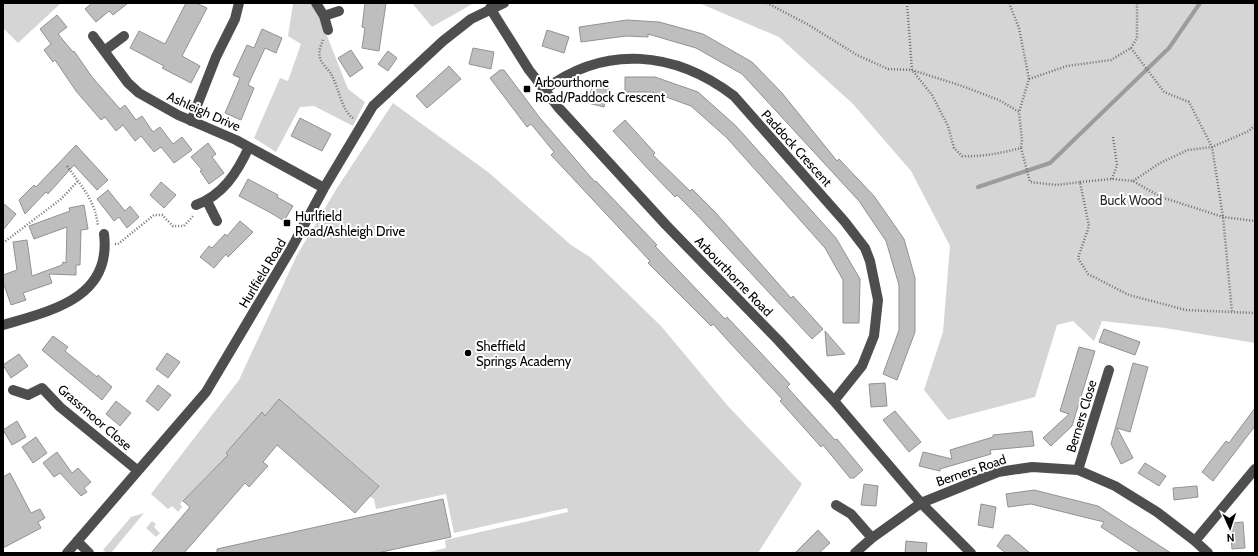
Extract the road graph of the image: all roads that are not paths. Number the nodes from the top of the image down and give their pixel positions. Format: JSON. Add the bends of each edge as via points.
{"nodes":[{"id":1,"x":239,"y":3,"type":"edge"},
{"id":2,"x":316,"y":3,"type":"edge"},
{"id":3,"x":504,"y":3,"type":"edge"},
{"id":4,"x":490,"y":8,"type":"junction"},
{"id":5,"x":340,"y":11,"type":"dead end"},
{"id":6,"x":324,"y":16,"type":"junction"},
{"id":7,"x":328,"y":30,"type":"road end"},
{"id":8,"x":93,"y":36,"type":"dead end"},
{"id":9,"x":124,"y":36,"type":"dead end"},
{"id":10,"x":104,"y":51,"type":"junction"},
{"id":11,"x":544,"y":90,"type":"junction"},
{"id":12,"x":191,"y":121,"type":"junction"},
{"id":13,"x":249,"y":147,"type":"junction"},
{"id":14,"x":324,"y":188,"type":"junction"},
{"id":15,"x":207,"y":201,"type":"junction"},
{"id":16,"x":196,"y":205,"type":"road end"},
{"id":17,"x":218,"y":221,"type":"dead end"},
{"id":18,"x":105,"y":239,"type":"road end"},
{"id":19,"x":3,"y":325,"type":"edge"},
{"id":20,"x":1109,"y":370,"type":"dead end"},
{"id":21,"x":13,"y":390,"type":"dead end"},
{"id":22,"x":834,"y":401,"type":"junction"},
{"id":23,"x":1255,"y":468,"type":"edge"},
{"id":24,"x":137,"y":470,"type":"junction"},
{"id":25,"x":1078,"y":470,"type":"junction"},
{"id":26,"x":921,"y":503,"type":"junction"},
{"id":27,"x":836,"y":505,"type":"dead end"},
{"id":28,"x":872,"y":538,"type":"junction"},
{"id":29,"x":76,"y":541,"type":"junction"},
{"id":30,"x":1195,"y":541,"type":"junction"},
{"id":31,"x":67,"y":553,"type":"edge"},
{"id":32,"x":89,"y":553,"type":"edge"},
{"id":33,"x":855,"y":553,"type":"edge"},
{"id":34,"x":971,"y":553,"type":"edge"},
{"id":35,"x":1208,"y":553,"type":"edge"}],
"edges":[{"from":1,"to":12,"type":"street","via":[[235,19],[216,57]]},
{"from":2,"to":6,"type":"street"},
{"from":3,"to":4,"type":"street","name":"Hurlfield Road"},
{"from":4,"to":11,"type":"street","name":"Arbourthorne Road"},
{"from":4,"to":14,"type":"street","name":"Hurlfield Road","via":[[443,41],[373,106]]},
{"from":5,"to":6,"type":"street"},
{"from":6,"to":7,"type":"street"},
{"from":8,"to":10,"type":"street","name":"Ashleigh Drive"},
{"from":9,"to":10,"type":"street"},
{"from":10,"to":12,"type":"street","name":"Ashleigh Drive","via":[[128,83],[139,93]]},
{"from":11,"to":22,"type":"street","name":"Arbourthorne Road","via":[[635,191]]},
{"from":11,"to":22,"type":"street","name":"Paddock Crescent","via":[[560,77],[584,67],[618,59],[642,59],[677,64],[713,81],[734,96],[845,222],[865,248],[870,261],[878,300],[874,336],[862,366]]},
{"from":12,"to":13,"type":"street","name":"Ashleigh Drive"},
{"from":13,"to":14,"type":"street","name":"Ashleigh Drive"},
{"from":13,"to":15,"type":"street","via":[[231,180]]},
{"from":14,"to":24,"type":"street","name":"Hurlfield Road","via":[[206,392]]},
{"from":15,"to":16,"type":"street"},
{"from":15,"to":17,"type":"street"},
{"from":18,"to":19,"type":"street","via":[[101,273],[77,298],[54,310]]},
{"from":20,"to":25,"type":"street","name":"Berners Close"},
{"from":21,"to":24,"type":"street","name":"Grassmoor Close","via":[[28,395],[42,388],[60,407]]},
{"from":22,"to":26,"type":"street","name":"Arbourthorne Road"},
{"from":23,"to":30,"type":"street"},
{"from":24,"to":29,"type":"street","name":"Hurlfield Road"},
{"from":25,"to":26,"type":"street","name":"Berners Road","via":[[1048,467],[1015,468],[982,478]]},
{"from":25,"to":30,"type":"street","name":"Berners Road","via":[[1135,497]]},
{"from":26,"to":28,"type":"street","name":"Berners Road"},
{"from":26,"to":34,"type":"street","name":"Arbourthorne Road"},
{"from":27,"to":28,"type":"street","via":[[851,514]]},
{"from":28,"to":33,"type":"street","name":"Berners Road"},
{"from":29,"to":31,"type":"street","name":"Hurlfield Road"},
{"from":29,"to":32,"type":"street"},
{"from":30,"to":35,"type":"street","name":"Berners Road"}]}
